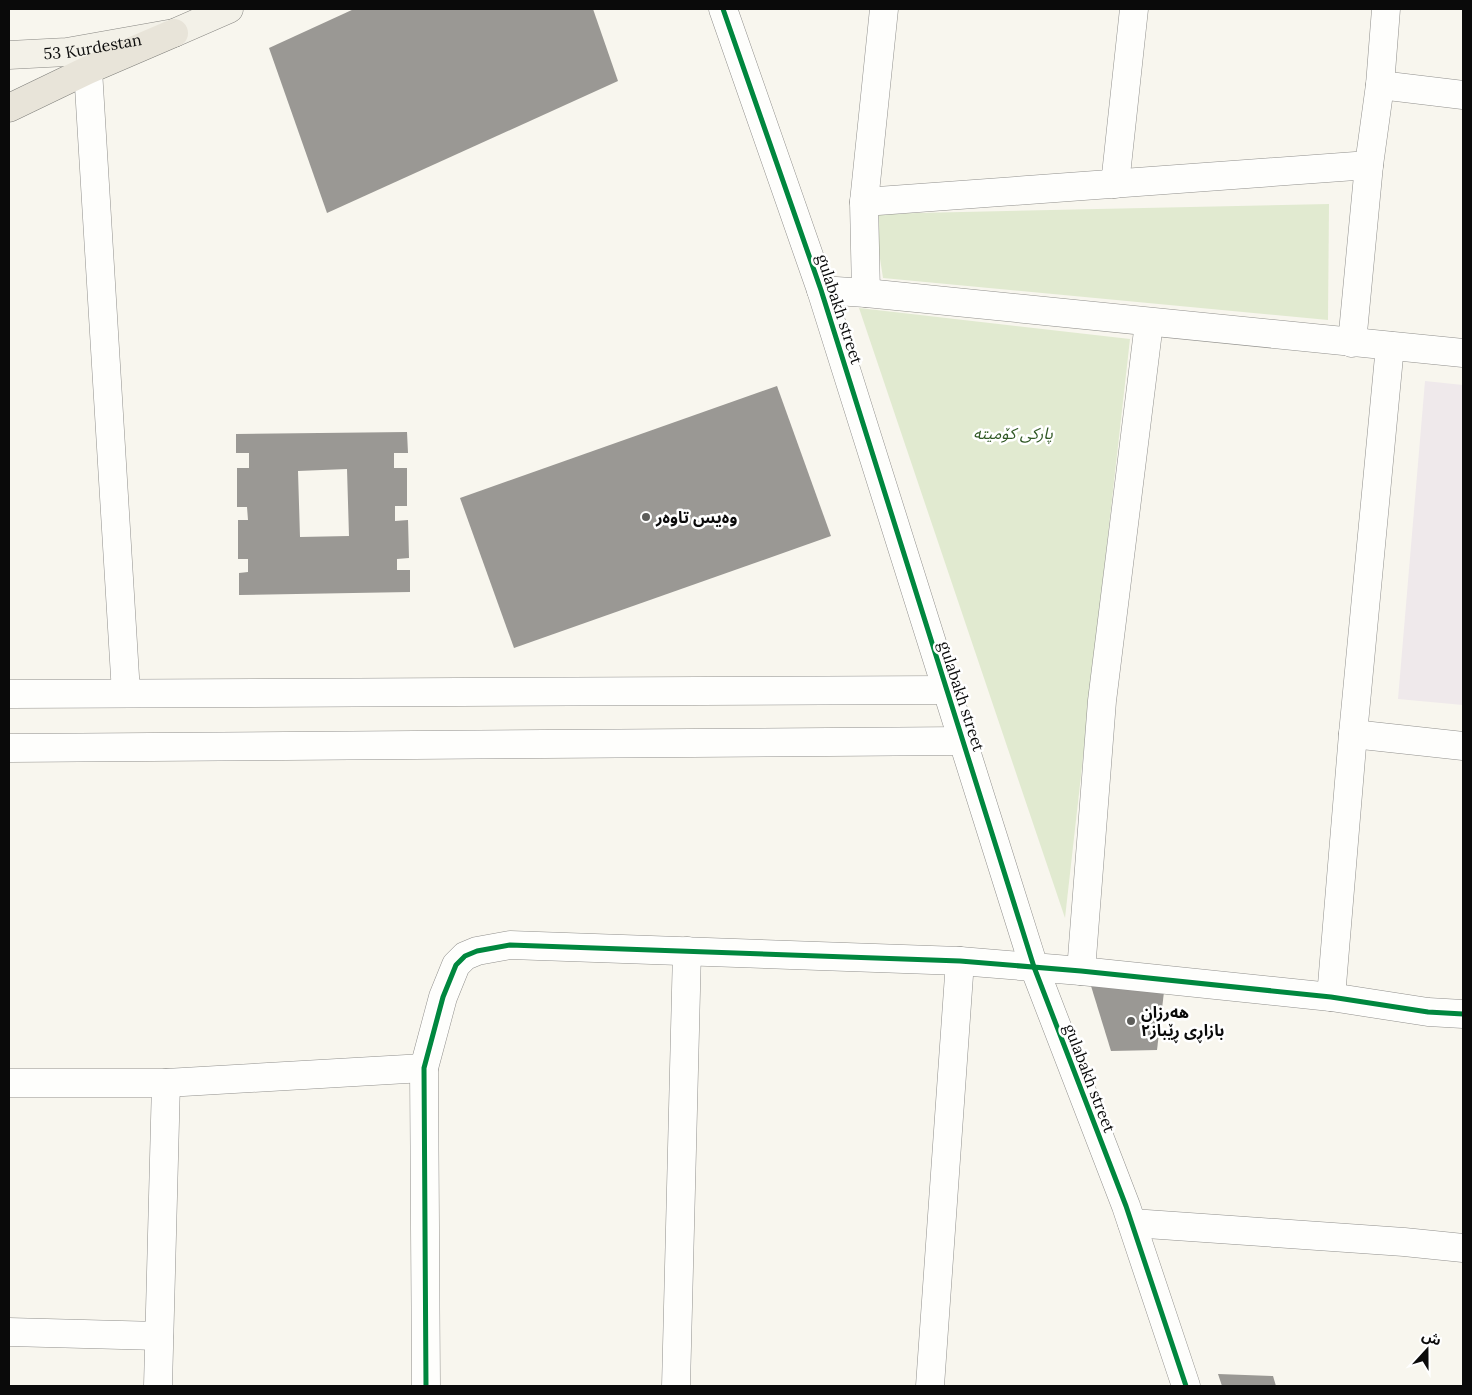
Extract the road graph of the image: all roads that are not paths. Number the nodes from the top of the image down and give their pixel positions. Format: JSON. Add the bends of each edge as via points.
{"nodes":[{"id":1,"x":229,"y":9,"type":"edge"},
{"id":2,"x":723,"y":9,"type":"edge"},
{"id":3,"x":884,"y":9,"type":"edge"},
{"id":4,"x":1134,"y":9,"type":"edge"},
{"id":5,"x":1386,"y":9,"type":"edge"},
{"id":6,"x":174,"y":32,"type":"junction"},
{"id":7,"x":9,"y":55,"type":"edge"},
{"id":8,"x":88,"y":70,"type":"junction"},
{"id":9,"x":1380,"y":85,"type":"junction"},
{"id":10,"x":1463,"y":95,"type":"edge"},
{"id":11,"x":9,"y":108,"type":"edge"},
{"id":12,"x":1369,"y":165,"type":"junction"},
{"id":13,"x":1115,"y":184,"type":"junction"},
{"id":14,"x":864,"y":202,"type":"junction"},
{"id":15,"x":821,"y":290,"type":"junction"},
{"id":16,"x":866,"y":293,"type":"junction"},
{"id":17,"x":1149,"y":323,"type":"junction"},
{"id":18,"x":1352,"y":343,"type":"junction"},
{"id":19,"x":1390,"y":346,"type":"junction"},
{"id":20,"x":1463,"y":353,"type":"edge"},
{"id":21,"x":946,"y":690,"type":"junction"},
{"id":22,"x":126,"y":693,"type":"junction"},
{"id":23,"x":9,"y":694,"type":"edge"},
{"id":24,"x":1353,"y":734,"type":"junction"},
{"id":25,"x":963,"y":741,"type":"junction"},
{"id":26,"x":1463,"y":746,"type":"edge"},
{"id":27,"x":9,"y":748,"type":"edge"},
{"id":28,"x":687,"y":951,"type":"junction"},
{"id":29,"x":960,"y":961,"type":"junction"},
{"id":30,"x":1034,"y":967,"type":"junction"},
{"id":31,"x":1081,"y":971,"type":"junction"},
{"id":32,"x":1331,"y":997,"type":"junction"},
{"id":33,"x":1463,"y":1014,"type":"edge"},
{"id":34,"x":424,"y":1068,"type":"junction"},
{"id":35,"x":9,"y":1083,"type":"edge"},
{"id":36,"x":166,"y":1084,"type":"junction"},
{"id":37,"x":1132,"y":1223,"type":"junction"},
{"id":38,"x":1463,"y":1248,"type":"edge"},
{"id":39,"x":9,"y":1332,"type":"edge"},
{"id":40,"x":159,"y":1336,"type":"junction"},
{"id":41,"x":158,"y":1386,"type":"edge"},
{"id":42,"x":426,"y":1386,"type":"edge"},
{"id":43,"x":676,"y":1386,"type":"edge"},
{"id":44,"x":930,"y":1386,"type":"edge"},
{"id":45,"x":1186,"y":1386,"type":"edge"}],
"edges":[{"from":1,"to":6,"type":"main road","name":"53 Kurdestan"},
{"from":2,"to":15,"type":"street","name":"gulabakh street"},
{"from":3,"to":14,"type":"street"},
{"from":4,"to":13,"type":"street"},
{"from":5,"to":9,"type":"street"},
{"from":6,"to":7,"type":"main road","name":"53 Kurdestan","via":[[67,52]]},
{"from":6,"to":8,"type":"main road"},
{"from":8,"to":11,"type":"main road"},
{"from":8,"to":22,"type":"street"},
{"from":9,"to":10,"type":"street"},
{"from":9,"to":12,"type":"street"},
{"from":12,"to":13,"type":"street"},
{"from":12,"to":18,"type":"street"},
{"from":13,"to":14,"type":"street"},
{"from":14,"to":16,"type":"street"},
{"from":15,"to":16,"type":"street"},
{"from":15,"to":21,"type":"street","name":"gulabakh street"},
{"from":16,"to":17,"type":"street"},
{"from":17,"to":18,"type":"street"},
{"from":17,"to":31,"type":"street","via":[[1102,702]]},
{"from":18,"to":19,"type":"street"},
{"from":19,"to":20,"type":"street"},
{"from":19,"to":24,"type":"street"},
{"from":21,"to":22,"type":"street"},
{"from":21,"to":25,"type":"street","name":"gulabakh street"},
{"from":22,"to":23,"type":"street"},
{"from":24,"to":26,"type":"street"},
{"from":24,"to":32,"type":"street"},
{"from":25,"to":27,"type":"street"},
{"from":25,"to":30,"type":"street","name":"gulabakh street"},
{"from":28,"to":29,"type":"street"},
{"from":28,"to":34,"type":"street","via":[[510,946],[465,956],[449,979]]},
{"from":28,"to":43,"type":"street"},
{"from":29,"to":30,"type":"street"},
{"from":29,"to":44,"type":"street"},
{"from":30,"to":31,"type":"street"},
{"from":30,"to":37,"type":"street","name":"gulabakh street"},
{"from":31,"to":32,"type":"street"},
{"from":32,"to":33,"type":"street"},
{"from":34,"to":36,"type":"street"},
{"from":34,"to":42,"type":"street"},
{"from":35,"to":36,"type":"street"},
{"from":36,"to":40,"type":"street"},
{"from":37,"to":38,"type":"street"},
{"from":37,"to":45,"type":"street","name":"gulabakh street"},
{"from":39,"to":40,"type":"street"},
{"from":40,"to":41,"type":"street"}]}
